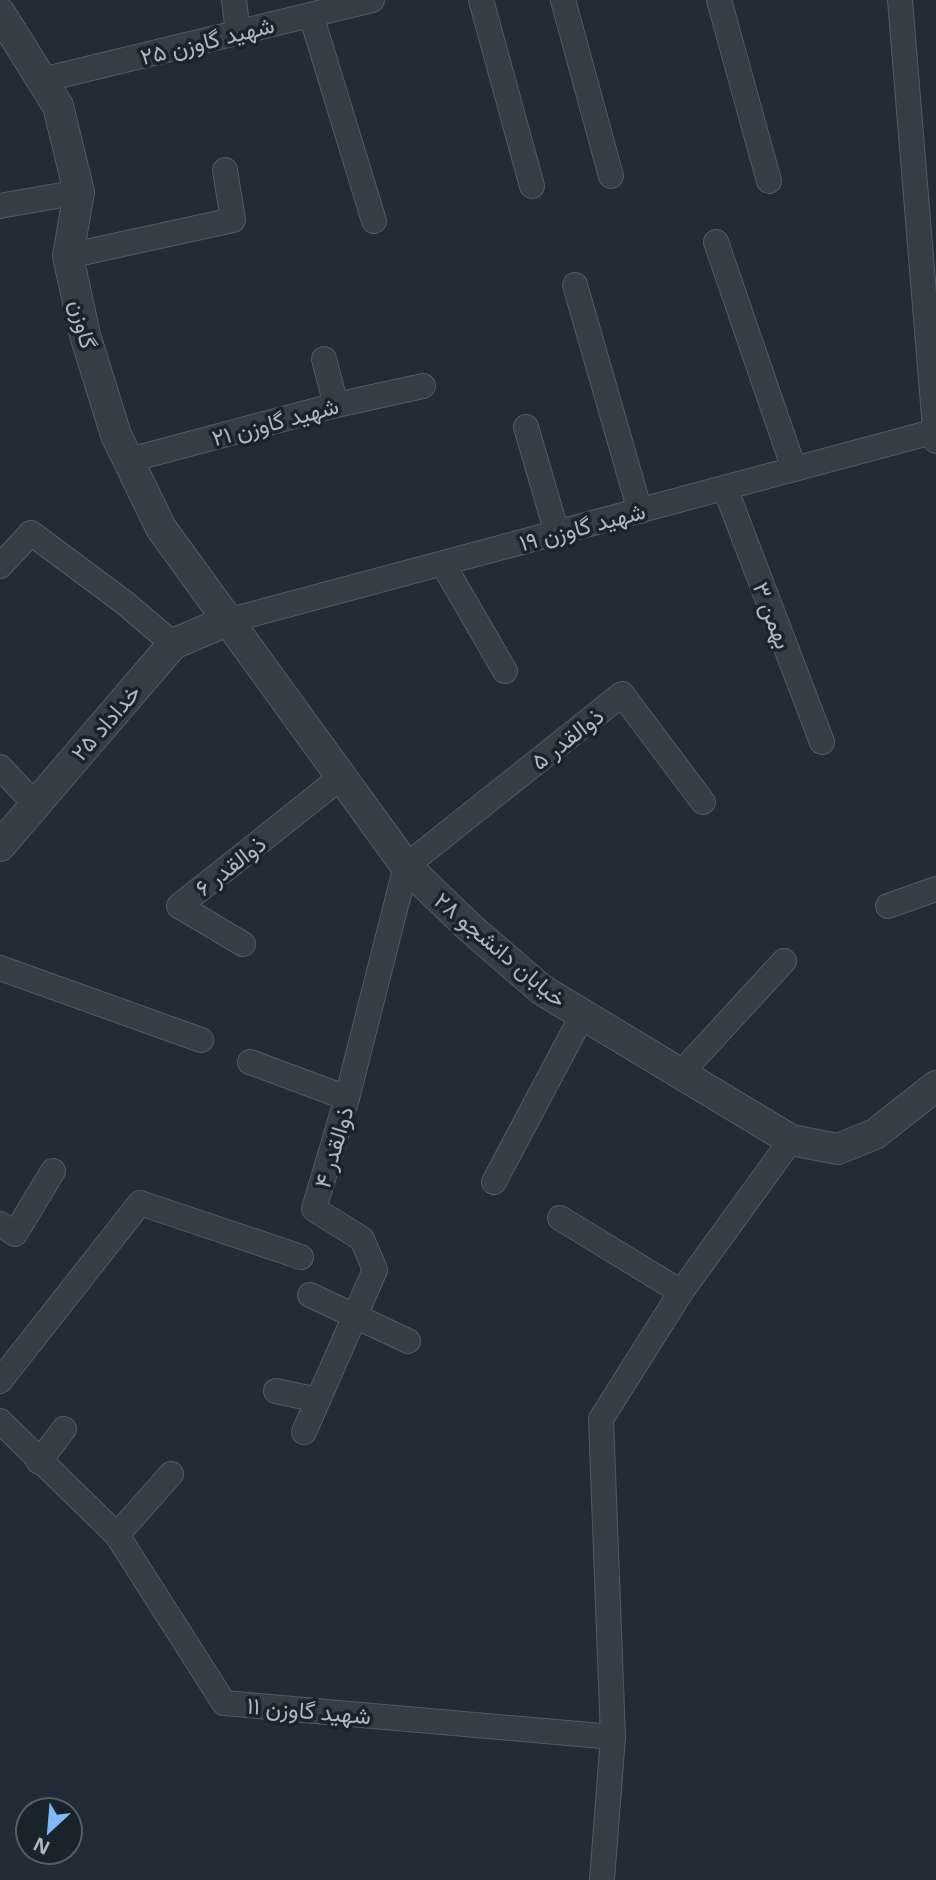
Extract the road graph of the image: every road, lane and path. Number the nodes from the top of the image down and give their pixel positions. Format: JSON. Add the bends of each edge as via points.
{"nodes":[{"id":1,"x":234,"y":0,"type":"edge"},
{"id":2,"x":372,"y":0,"type":"edge"},
{"id":3,"x":481,"y":0,"type":"edge"},
{"id":4,"x":563,"y":0,"type":"edge"},
{"id":5,"x":719,"y":0,"type":"edge"},
{"id":6,"x":900,"y":0,"type":"edge"},
{"id":7,"x":0,"y":13,"type":"edge"},
{"id":8,"x":311,"y":15,"type":"junction"},
{"id":9,"x":238,"y":33,"type":"junction"},
{"id":10,"x":43,"y":80,"type":"junction"},
{"id":11,"x":225,"y":170,"type":"dead end"},
{"id":12,"x":611,"y":176,"type":"dead end"},
{"id":13,"x":769,"y":181,"type":"dead end"},
{"id":14,"x":532,"y":186,"type":"dead end"},
{"id":15,"x":79,"y":192,"type":"junction"},
{"id":16,"x":0,"y":206,"type":"edge"},
{"id":17,"x":374,"y":221,"type":"dead end"},
{"id":18,"x":716,"y":242,"type":"dead end"},
{"id":19,"x":68,"y":256,"type":"junction"},
{"id":20,"x":576,"y":285,"type":"dead end"},
{"id":21,"x":324,"y":359,"type":"dead end"},
{"id":22,"x":423,"y":386,"type":"dead end"},
{"id":23,"x":337,"y":405,"type":"junction"},
{"id":24,"x":526,"y":428,"type":"dead end"},
{"id":25,"x":935,"y":435,"type":"edge"},
{"id":26,"x":129,"y":460,"type":"junction"},
{"id":27,"x":794,"y":469,"type":"junction"},
{"id":28,"x":725,"y":488,"type":"junction"},
{"id":29,"x":640,"y":511,"type":"junction"},
{"id":30,"x":557,"y":533,"type":"junction"},
{"id":31,"x":443,"y":564,"type":"junction"},
{"id":32,"x":0,"y":566,"type":"edge"},
{"id":33,"x":227,"y":621,"type":"junction"},
{"id":34,"x":173,"y":644,"type":"junction"},
{"id":35,"x":505,"y":671,"type":"dead end"},
{"id":36,"x":822,"y":742,"type":"dead end"},
{"id":37,"x":0,"y":767,"type":"edge"},
{"id":38,"x":340,"y":778,"type":"junction"},
{"id":39,"x":702,"y":802,"type":"dead end"},
{"id":40,"x":35,"y":804,"type":"junction"},
{"id":41,"x":0,"y":846,"type":"edge"},
{"id":42,"x":406,"y":866,"type":"junction"},
{"id":43,"x":936,"y":889,"type":"edge"},
{"id":44,"x":888,"y":906,"type":"dead end"},
{"id":45,"x":243,"y":944,"type":"dead end"},
{"id":46,"x":784,"y":961,"type":"dead end"},
{"id":47,"x":0,"y":968,"type":"edge"},
{"id":48,"x":582,"y":1016,"type":"junction"},
{"id":49,"x":201,"y":1040,"type":"dead end"},
{"id":50,"x":250,"y":1062,"type":"dead end"},
{"id":51,"x":681,"y":1073,"type":"junction"},
{"id":52,"x":936,"y":1086,"type":"edge"},
{"id":53,"x":347,"y":1098,"type":"junction"},
{"id":54,"x":791,"y":1139,"type":"junction"},
{"id":55,"x":53,"y":1171,"type":"dead end"},
{"id":56,"x":494,"y":1182,"type":"dead end"},
{"id":57,"x":560,"y":1218,"type":"dead end"},
{"id":58,"x":0,"y":1224,"type":"edge"},
{"id":59,"x":301,"y":1256,"type":"dead end"},
{"id":60,"x":681,"y":1292,"type":"junction"},
{"id":61,"x":310,"y":1295,"type":"dead end"},
{"id":62,"x":355,"y":1315,"type":"junction"},
{"id":63,"x":408,"y":1341,"type":"dead end"},
{"id":64,"x":0,"y":1381,"type":"edge"},
{"id":65,"x":276,"y":1391,"type":"dead end"},
{"id":66,"x":318,"y":1400,"type":"junction"},
{"id":67,"x":0,"y":1421,"type":"edge"},
{"id":68,"x":64,"y":1429,"type":"dead end"},
{"id":69,"x":303,"y":1432,"type":"dead end"},
{"id":70,"x":39,"y":1462,"type":"junction"},
{"id":71,"x":171,"y":1474,"type":"dead end"},
{"id":72,"x":117,"y":1535,"type":"junction"},
{"id":73,"x":613,"y":1737,"type":"junction"},
{"id":74,"x":602,"y":1880,"type":"edge"}],
"edges":[{"from":1,"to":9,"type":"street"},
{"from":2,"to":8,"type":"street","name":"شهید گاوزن ۲۵"},
{"from":3,"to":14,"type":"street"},
{"from":4,"to":12,"type":"street"},
{"from":5,"to":13,"type":"street"},
{"from":6,"to":25,"type":"street"},
{"from":7,"to":10,"type":"street","name":"گاوزن"},
{"from":8,"to":9,"type":"street","name":"شهید گاوزن ۲۵"},
{"from":8,"to":17,"type":"street"},
{"from":9,"to":10,"type":"street","name":"شهید گاوزن ۲۵"},
{"from":10,"to":15,"type":"street","name":"گاوزن","via":[[58,106]]},
{"from":11,"to":19,"type":"street","via":[[233,220]]},
{"from":15,"to":16,"type":"street"},
{"from":15,"to":19,"type":"street","name":"گاوزن"},
{"from":18,"to":27,"type":"street"},
{"from":19,"to":26,"type":"street","name":"گاوزن","via":[[85,335]]},
{"from":20,"to":29,"type":"street"},
{"from":21,"to":23,"type":"street"},
{"from":22,"to":23,"type":"street","name":"شهید گاوزن ۲۱"},
{"from":23,"to":26,"type":"street","name":"شهید گاوزن ۲۱"},
{"from":24,"to":30,"type":"street"},
{"from":25,"to":27,"type":"street","name":"شهید گاوزن ۱۹"},
{"from":26,"to":33,"type":"street","name":"گاوزن","via":[[161,528]]},
{"from":27,"to":28,"type":"street","name":"شهید گاوزن ۱۹"},
{"from":28,"to":29,"type":"street","name":"شهید گاوزن ۱۹"},
{"from":28,"to":36,"type":"street","name":"بهمن ۳"},
{"from":29,"to":30,"type":"street","name":"شهید گاوزن ۱۹"},
{"from":30,"to":31,"type":"street","name":"شهید گاوزن ۱۹"},
{"from":31,"to":33,"type":"street","name":"شهید گاوزن ۱۹"},
{"from":31,"to":35,"type":"street"},
{"from":32,"to":34,"type":"street","via":[[31,533]]},
{"from":33,"to":34,"type":"street","name":"خداداد ۲۵"},
{"from":33,"to":38,"type":"street","name":"خیابان دانشجو ۲۸"},
{"from":34,"to":40,"type":"street","name":"خداداد ۲۵"},
{"from":37,"to":40,"type":"street"},
{"from":38,"to":42,"type":"street","name":"خیابان دانشجو ۲۸"},
{"from":38,"to":45,"type":"street","name":"ذوالقدر ۶","via":[[179,906]]},
{"from":39,"to":42,"type":"street","name":"ذوالقدر ۵","via":[[622,694]]},
{"from":40,"to":41,"type":"street","name":"خداداد ۲۵"},
{"from":42,"to":48,"type":"street","name":"خیابان دانشجو ۲۸","via":[[542,990]]},
{"from":42,"to":53,"type":"street","name":"ذوالقدر ۴"},
{"from":43,"to":44,"type":"street"},
{"from":46,"to":51,"type":"street"},
{"from":47,"to":49,"type":"street"},
{"from":48,"to":51,"type":"street","name":"خیابان دانشجو ۲۸"},
{"from":48,"to":56,"type":"street"},
{"from":50,"to":53,"type":"street"},
{"from":51,"to":54,"type":"street","name":"خیابان دانشجو ۲۸"},
{"from":52,"to":54,"type":"street","name":"خیابان دانشجو ۲۸","via":[[875,1134],[838,1149]]},
{"from":53,"to":62,"type":"street","name":"ذوالقدر ۴","via":[[314,1209],[362,1238],[375,1270]]},
{"from":54,"to":60,"type":"street"},
{"from":55,"to":58,"type":"street","via":[[15,1234]]},
{"from":57,"to":60,"type":"street"},
{"from":59,"to":64,"type":"street","via":[[140,1203]]},
{"from":60,"to":73,"type":"street","via":[[601,1419]]},
{"from":61,"to":62,"type":"street"},
{"from":62,"to":63,"type":"street"},
{"from":62,"to":66,"type":"street","name":"ذوالقدر ۴"},
{"from":65,"to":66,"type":"street"},
{"from":66,"to":69,"type":"street","name":"ذوالقدر ۴"},
{"from":67,"to":70,"type":"street","name":"شهید گاوزن ۱۱"},
{"from":68,"to":70,"type":"street"},
{"from":70,"to":72,"type":"street","name":"شهید گاوزن ۱۱"},
{"from":71,"to":72,"type":"street"},
{"from":72,"to":73,"type":"street","name":"شهید گاوزن ۱۱","via":[[224,1703]]},
{"from":73,"to":74,"type":"street"}]}
